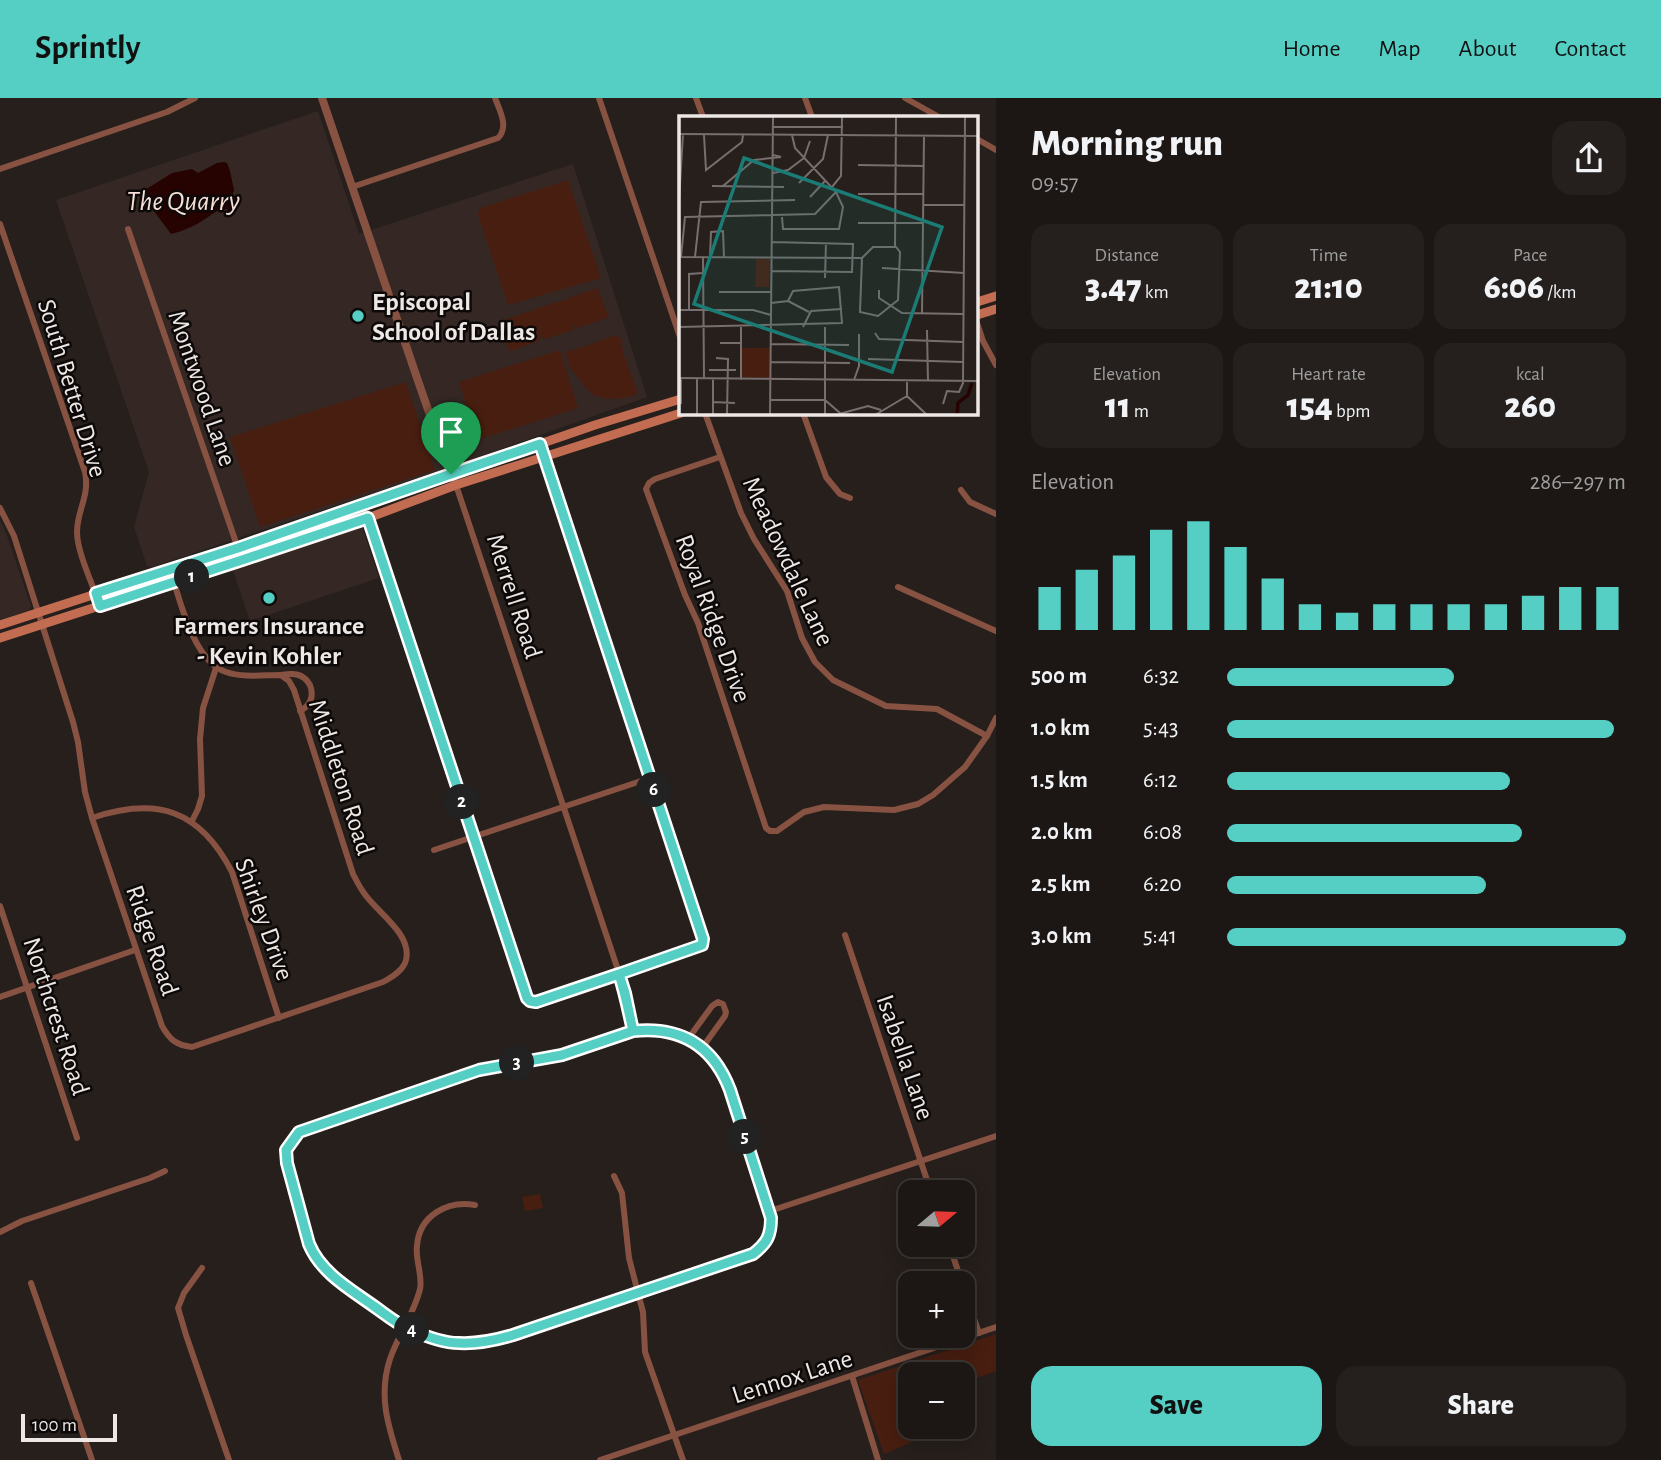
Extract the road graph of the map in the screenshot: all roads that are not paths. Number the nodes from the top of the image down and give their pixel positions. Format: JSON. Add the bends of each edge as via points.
{"nodes":[{"id":1,"x":195,"y":98,"type":"edge"},
{"id":2,"x":495,"y":98,"type":"edge"},
{"id":3,"x":599,"y":98,"type":"edge"},
{"id":4,"x":696,"y":98,"type":"edge"},
{"id":5,"x":805,"y":98,"type":"edge"},
{"id":6,"x":905,"y":98,"type":"edge"},
{"id":7,"x":325,"y":99,"type":"edge"},
{"id":8,"x":703,"y":116,"type":"edge"},
{"id":9,"x":812,"y":116,"type":"edge"},
{"id":10,"x":937,"y":116,"type":"edge"},
{"id":11,"x":978,"y":140,"type":"edge"},
{"id":12,"x":996,"y":150,"type":"edge"},
{"id":13,"x":0,"y":169,"type":"edge"},
{"id":14,"x":352,"y":187,"type":"junction"},
{"id":15,"x":0,"y":224,"type":"edge"},
{"id":16,"x":128,"y":229,"type":"dead end"},
{"id":17,"x":996,"y":296,"type":"edge"},
{"id":18,"x":978,"y":302,"type":"edge"},
{"id":19,"x":996,"y":309,"type":"edge"},
{"id":20,"x":978,"y":315,"type":"edge"},
{"id":21,"x":978,"y":326,"type":"edge"},
{"id":22,"x":679,"y":334,"type":"edge"},
{"id":23,"x":996,"y":365,"type":"edge"},
{"id":24,"x":679,"y":400,"type":"edge"},
{"id":25,"x":679,"y":414,"type":"edge"},
{"id":26,"x":706,"y":415,"type":"edge"},
{"id":27,"x":804,"y":415,"type":"edge"},
{"id":28,"x":540,"y":444,"type":"junction"},
{"id":29,"x":544,"y":456,"type":"junction"},
{"id":30,"x":720,"y":457,"type":"junction"},
{"id":31,"x":451,"y":474,"type":"junction"},
{"id":32,"x":456,"y":485,"type":"junction"},
{"id":33,"x":961,"y":490,"type":"dead end"},
{"id":34,"x":850,"y":498,"type":"dead end"},
{"id":35,"x":364,"y":505,"type":"junction"},
{"id":36,"x":0,"y":508,"type":"edge"},
{"id":37,"x":996,"y":514,"type":"edge"},
{"id":38,"x":368,"y":518,"type":"junction"},
{"id":39,"x":287,"y":531,"type":"junction"},
{"id":40,"x":290,"y":544,"type":"junction"},
{"id":41,"x":238,"y":548,"type":"junction"},
{"id":42,"x":242,"y":560,"type":"junction"},
{"id":43,"x":170,"y":569,"type":"junction"},
{"id":44,"x":174,"y":582,"type":"junction"},
{"id":45,"x":898,"y":587,"type":"dead end"},
{"id":46,"x":96,"y":593,"type":"junction"},
{"id":47,"x":100,"y":606,"type":"junction"},
{"id":48,"x":38,"y":612,"type":"junction"},
{"id":49,"x":42,"y":624,"type":"junction"},
{"id":50,"x":0,"y":625,"type":"edge"},
{"id":51,"x":996,"y":631,"type":"edge"},
{"id":52,"x":0,"y":638,"type":"edge"},
{"id":53,"x":216,"y":668,"type":"junction"},
{"id":54,"x":281,"y":675,"type":"junction"},
{"id":55,"x":300,"y":711,"type":"junction"},
{"id":56,"x":996,"y":718,"type":"edge"},
{"id":57,"x":987,"y":736,"type":"junction"},
{"id":58,"x":650,"y":778,"type":"junction"},
{"id":59,"x":563,"y":806,"type":"junction"},
{"id":60,"x":92,"y":818,"type":"junction"},
{"id":61,"x":192,"y":821,"type":"junction"},
{"id":62,"x":473,"y":837,"type":"junction"},
{"id":63,"x":434,"y":850,"type":"dead end"},
{"id":64,"x":0,"y":906,"type":"edge"},
{"id":65,"x":845,"y":935,"type":"dead end"},
{"id":66,"x":135,"y":950,"type":"junction"},
{"id":67,"x":400,"y":970,"type":"joint"},
{"id":68,"x":619,"y":974,"type":"junction"},
{"id":69,"x":27,"y":988,"type":"junction"},
{"id":70,"x":0,"y":997,"type":"edge"},
{"id":71,"x":279,"y":1018,"type":"junction"},
{"id":72,"x":633,"y":1031,"type":"junction"},
{"id":73,"x":688,"y":1038,"type":"junction"},
{"id":74,"x":702,"y":1048,"type":"junction"},
{"id":75,"x":996,"y":1136,"type":"edge"},
{"id":76,"x":77,"y":1138,"type":"dead end"},
{"id":77,"x":921,"y":1161,"type":"junction"},
{"id":78,"x":165,"y":1171,"type":"dead end"},
{"id":79,"x":614,"y":1176,"type":"dead end"},
{"id":80,"x":927,"y":1180,"type":"edge"},
{"id":81,"x":475,"y":1205,"type":"dead end"},
{"id":82,"x":770,"y":1211,"type":"junction"},
{"id":83,"x":0,"y":1232,"type":"edge"},
{"id":84,"x":202,"y":1268,"type":"dead end"},
{"id":85,"x":31,"y":1283,"type":"dead end"},
{"id":86,"x":639,"y":1294,"type":"junction"},
{"id":87,"x":975,"y":1321,"type":"edge"},
{"id":88,"x":996,"y":1327,"type":"edge"},
{"id":89,"x":404,"y":1328,"type":"junction"},
{"id":90,"x":979,"y":1333,"type":"junction"},
{"id":91,"x":852,"y":1376,"type":"junction"},
{"id":92,"x":674,"y":1435,"type":"junction"},
{"id":93,"x":92,"y":1460,"type":"edge"},
{"id":94,"x":229,"y":1460,"type":"edge"},
{"id":95,"x":399,"y":1460,"type":"edge"},
{"id":96,"x":600,"y":1460,"type":"edge"},
{"id":97,"x":683,"y":1460,"type":"edge"},
{"id":98,"x":878,"y":1460,"type":"edge"}],
"edges":[{"from":1,"to":13,"type":"street","via":[[167,112]]},
{"from":2,"to":14,"type":"street","via":[[504,123],[498,138]]},
{"from":3,"to":22,"type":"street"},
{"from":4,"to":8,"type":"street"},
{"from":5,"to":9,"type":"street"},
{"from":6,"to":10,"type":"street"},
{"from":7,"to":14,"type":"street","name":"Merrell Road"},
{"from":11,"to":12,"type":"street"},
{"from":14,"to":31,"type":"street","name":"Merrell Road"},
{"from":15,"to":46,"type":"street","name":"South Better Drive","via":[[85,472],[87,490],[77,534]]},
{"from":16,"to":41,"type":"street","name":"Montwood Lane"},
{"from":17,"to":18,"type":"main road"},
{"from":19,"to":20,"type":"main road"},
{"from":21,"to":23,"type":"street"},
{"from":24,"to":28,"type":"main road"},
{"from":25,"to":29,"type":"main road"},
{"from":26,"to":30,"type":"street","name":"Meadowdale Lane"},
{"from":27,"to":34,"type":"street","via":[[826,477],[840,494]]},
{"from":28,"to":29,"type":"street"},
{"from":28,"to":31,"type":"main road"},
{"from":29,"to":32,"type":"main road"},
{"from":29,"to":58,"type":"street"},
{"from":30,"to":57,"type":"street","name":"Meadowdale Lane","via":[[741,513],[787,591],[802,638],[833,680],[886,706],[937,709]]},
{"from":30,"to":57,"type":"street","name":"Royal Ridge Drive","via":[[655,480],[646,489],[698,623],[766,828],[777,831],[815,808],[894,810],[918,804],[965,767]]},
{"from":31,"to":32,"type":"street","name":"Merrell Road"},
{"from":31,"to":35,"type":"main road"},
{"from":32,"to":38,"type":"main road"},
{"from":32,"to":59,"type":"street","name":"Merrell Road"},
{"from":33,"to":37,"type":"street","via":[[970,502]]},
{"from":35,"to":38,"type":"street"},
{"from":35,"to":39,"type":"main road"},
{"from":36,"to":48,"type":"street","name":"Ridge Road","via":[[14,536]]},
{"from":38,"to":40,"type":"main road"},
{"from":38,"to":62,"type":"street"},
{"from":39,"to":40,"type":"main road"},
{"from":39,"to":41,"type":"main road"},
{"from":40,"to":42,"type":"main road"},
{"from":41,"to":42,"type":"street","name":"Montwood Lane"},
{"from":41,"to":43,"type":"main road"},
{"from":42,"to":44,"type":"main road"},
{"from":43,"to":44,"type":"street"},
{"from":43,"to":46,"type":"main road"},
{"from":44,"to":47,"type":"main road"},
{"from":44,"to":53,"type":"street","via":[[197,643]]},
{"from":45,"to":51,"type":"street"},
{"from":46,"to":47,"type":"street","name":"South Better Drive"},
{"from":46,"to":48,"type":"main road"},
{"from":47,"to":49,"type":"main road"},
{"from":48,"to":49,"type":"street","name":"Ridge Road"},
{"from":48,"to":50,"type":"main road"},
{"from":49,"to":52,"type":"main road"},
{"from":49,"to":60,"type":"street","name":"Ridge Road","via":[[76,732]]},
{"from":53,"to":54,"type":"street","name":"Middleton Road","via":[[241,675]]},
{"from":53,"to":61,"type":"street","via":[[203,708],[202,796]]},
{"from":54,"to":55,"type":"street","name":"Middleton Road","via":[[294,690]]},
{"from":54,"to":55,"type":"street","via":[[300,675],[310,685],[311,699]]},
{"from":55,"to":67,"type":"street","name":"Middleton Road","via":[[353,873],[366,897],[404,942],[406,962]]},
{"from":56,"to":57,"type":"street"},
{"from":58,"to":59,"type":"street"},
{"from":58,"to":68,"type":"street","via":[[703,939],[702,945]]},
{"from":59,"to":62,"type":"street"},
{"from":59,"to":68,"type":"street","name":"Merrell Road"},
{"from":60,"to":61,"type":"street","name":"Shirley Drive","via":[[144,808]]},
{"from":60,"to":66,"type":"street","name":"Ridge Road"},
{"from":61,"to":71,"type":"street","name":"Shirley Drive","via":[[214,843],[232,872]]},
{"from":62,"to":63,"type":"street"},
{"from":62,"to":68,"type":"street","via":[[530,1001]]},
{"from":64,"to":69,"type":"street","name":"Northcrest Road"},
{"from":65,"to":77,"type":"street","name":"Isabella Lane"},
{"from":66,"to":69,"type":"street"},
{"from":66,"to":71,"type":"street","name":"Ridge Road","via":[[162,1026],[178,1045],[192,1047]]},
{"from":67,"to":71,"type":"street","name":"Ridge Road","via":[[383,982]]},
{"from":68,"to":72,"type":"street","name":"Merrell Road"},
{"from":69,"to":70,"type":"street"},
{"from":69,"to":76,"type":"street","name":"Northcrest Road"},
{"from":72,"to":73,"type":"street","via":[[668,1031]]},
{"from":72,"to":89,"type":"street","via":[[562,1055],[479,1070],[299,1132],[286,1150],[287,1163],[313,1253],[337,1280]]},
{"from":73,"to":74,"type":"street"},
{"from":73,"to":74,"type":"street","via":[[712,1006],[723,1004],[725,1016]]},
{"from":74,"to":82,"type":"street","via":[[724,1076]]},
{"from":75,"to":77,"type":"street"},
{"from":77,"to":80,"type":"street","name":"Isabella Lane"},
{"from":77,"to":82,"type":"street"},
{"from":78,"to":83,"type":"street"},
{"from":79,"to":86,"type":"street","via":[[622,1194],[629,1258]]},
{"from":81,"to":89,"type":"street","via":[[446,1206],[424,1224],[416,1248],[421,1286]]},
{"from":82,"to":86,"type":"street","via":[[771,1231],[753,1254]]},
{"from":84,"to":94,"type":"street","via":[[178,1308]]},
{"from":85,"to":93,"type":"street"},
{"from":86,"to":89,"type":"street","via":[[481,1342],[458,1343]]},
{"from":86,"to":92,"type":"street","via":[[645,1352]]},
{"from":87,"to":90,"type":"street"},
{"from":88,"to":90,"type":"street","name":"Lennox Lane"},
{"from":89,"to":95,"type":"street","via":[[390,1359],[385,1393],[387,1422]]},
{"from":90,"to":91,"type":"street","name":"Lennox Lane"},
{"from":91,"to":92,"type":"street","name":"Lennox Lane"},
{"from":91,"to":98,"type":"street"},
{"from":92,"to":96,"type":"street","name":"Lennox Lane"},
{"from":92,"to":97,"type":"street"}]}
